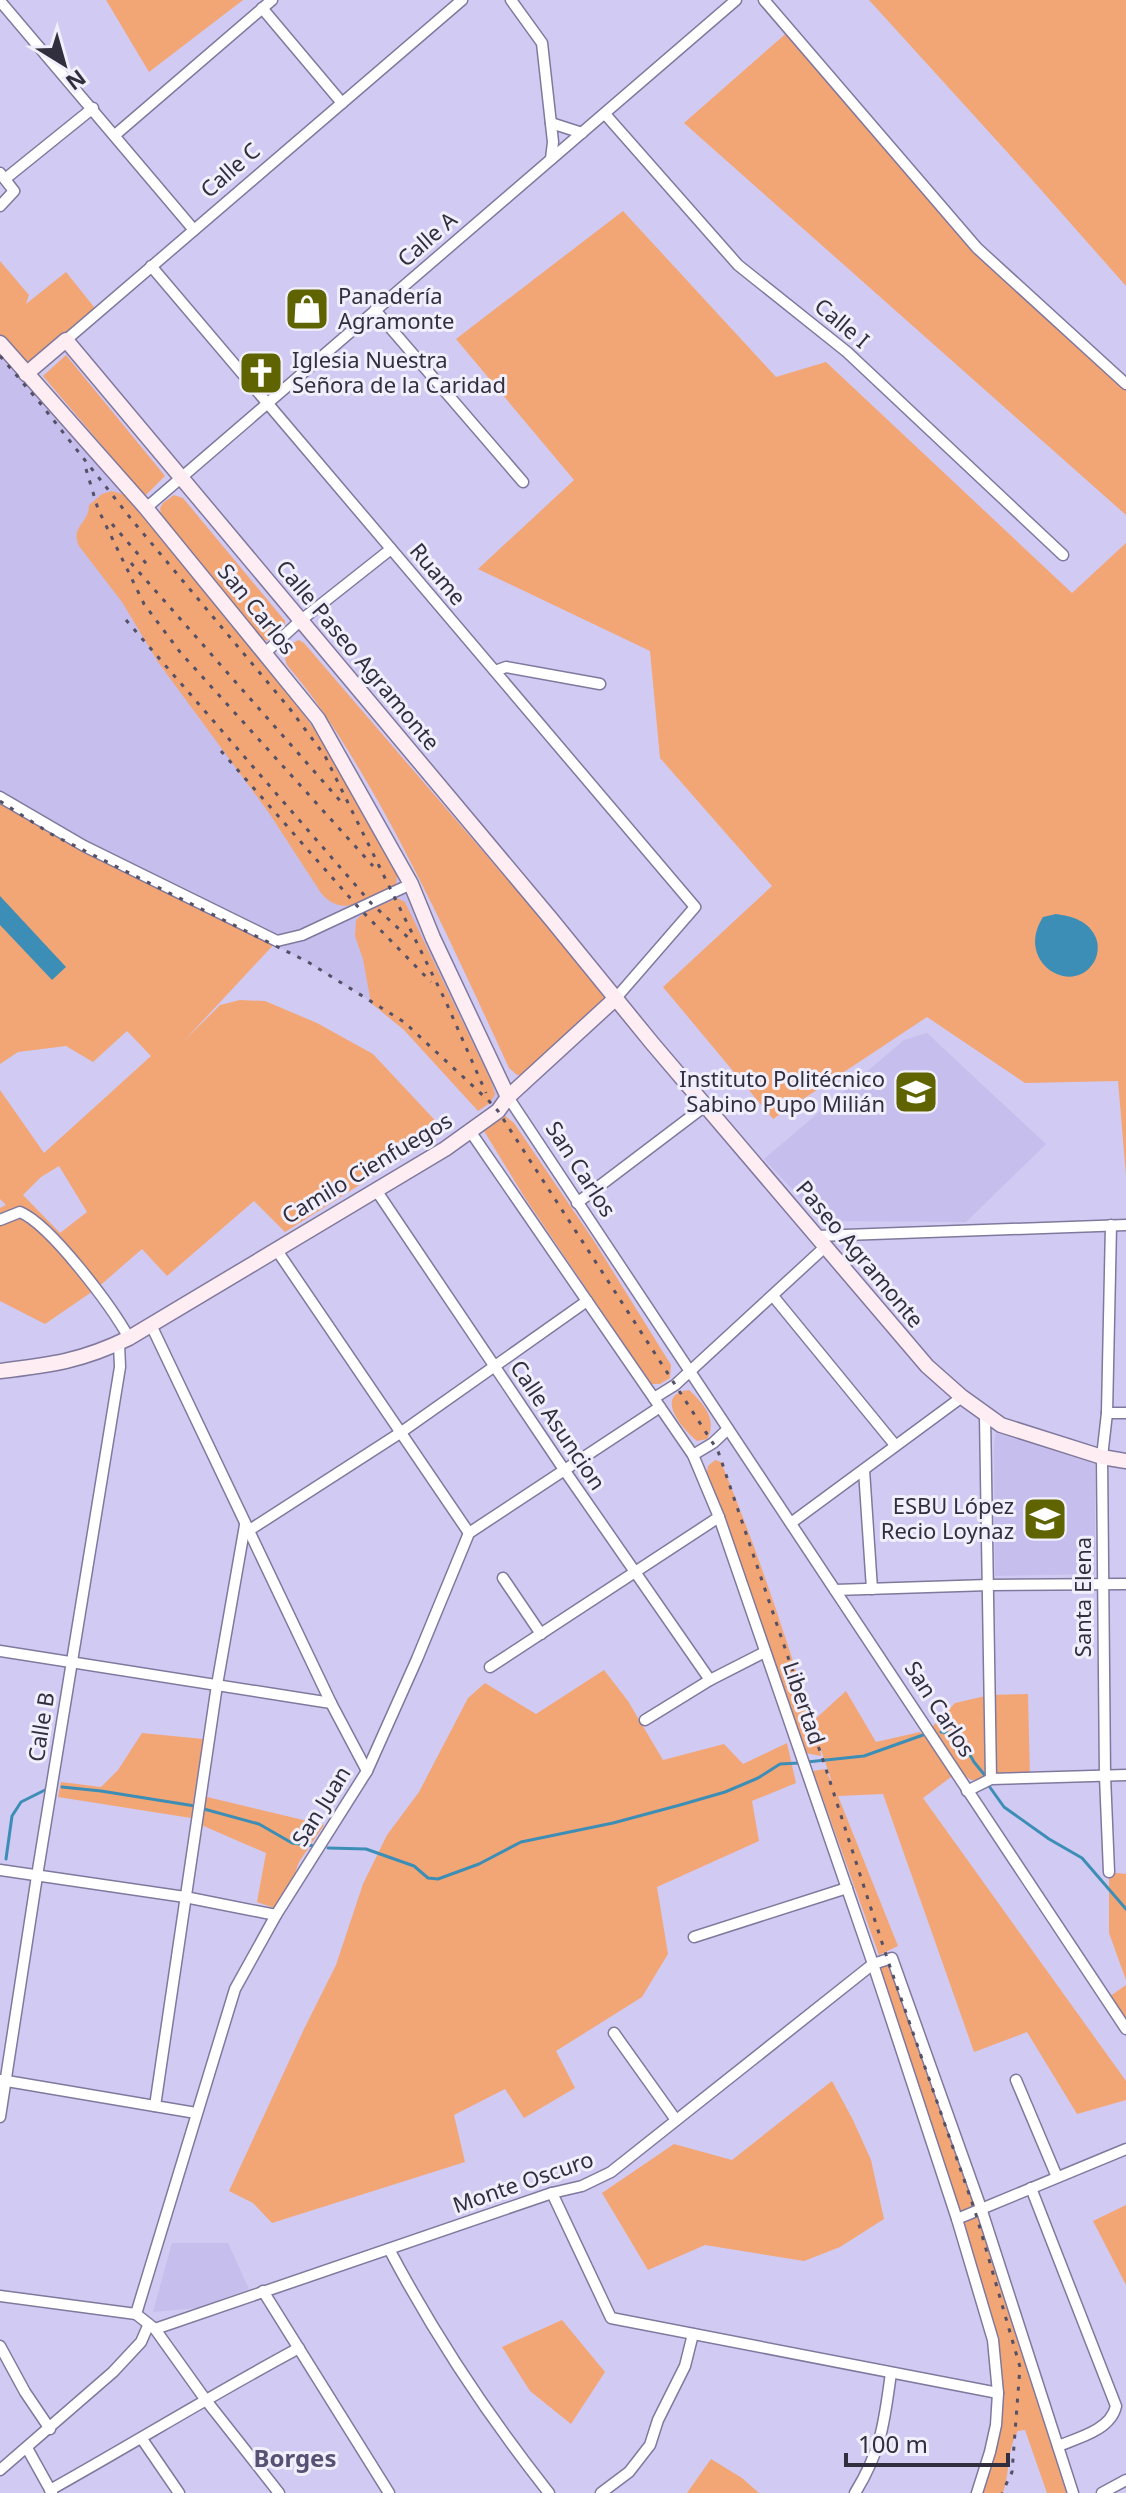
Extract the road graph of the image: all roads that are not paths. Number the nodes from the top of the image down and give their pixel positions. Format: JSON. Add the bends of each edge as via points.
{"nodes":[{"id":1,"x":272,"y":0,"type":"edge"},
{"id":2,"x":462,"y":0,"type":"edge"},
{"id":3,"x":511,"y":0,"type":"edge"},
{"id":4,"x":736,"y":0,"type":"edge"},
{"id":5,"x":764,"y":0,"type":"edge"},
{"id":6,"x":0,"y":1,"type":"edge"},
{"id":7,"x":262,"y":8,"type":"junction"},
{"id":8,"x":342,"y":103,"type":"junction"},
{"id":9,"x":93,"y":108,"type":"junction"},
{"id":10,"x":605,"y":114,"type":"junction"},
{"id":11,"x":551,"y":123,"type":"junction"},
{"id":12,"x":582,"y":133,"type":"junction"},
{"id":13,"x":115,"y":135,"type":"junction"},
{"id":14,"x":551,"y":159,"type":"junction"},
{"id":15,"x":3,"y":176,"type":"edge"},
{"id":16,"x":0,"y":206,"type":"edge"},
{"id":17,"x":194,"y":230,"type":"junction"},
{"id":18,"x":151,"y":266,"type":"junction"},
{"id":19,"x":375,"y":310,"type":"junction"},
{"id":20,"x":66,"y":340,"type":"junction"},
{"id":21,"x":0,"y":343,"type":"edge"},
{"id":22,"x":26,"y":374,"type":"junction"},
{"id":23,"x":1126,"y":384,"type":"edge"},
{"id":24,"x":267,"y":403,"type":"junction"},
{"id":25,"x":180,"y":477,"type":"junction"},
{"id":26,"x":523,"y":482,"type":"dead end"},
{"id":27,"x":146,"y":508,"type":"junction"},
{"id":28,"x":391,"y":549,"type":"junction"},
{"id":29,"x":1063,"y":555,"type":"dead end"},
{"id":30,"x":300,"y":621,"type":"junction"},
{"id":31,"x":265,"y":653,"type":"junction"},
{"id":32,"x":495,"y":671,"type":"junction"},
{"id":33,"x":600,"y":684,"type":"dead end"},
{"id":34,"x":0,"y":797,"type":"edge"},
{"id":35,"x":411,"y":884,"type":"junction"},
{"id":36,"x":695,"y":907,"type":"joint"},
{"id":37,"x":616,"y":998,"type":"junction"},
{"id":38,"x":508,"y":1097,"type":"junction"},
{"id":39,"x":705,"y":1106,"type":"junction"},
{"id":40,"x":470,"y":1131,"type":"junction"},
{"id":41,"x":376,"y":1190,"type":"junction"},
{"id":42,"x":577,"y":1203,"type":"junction"},
{"id":43,"x":0,"y":1220,"type":"edge"},
{"id":44,"x":1111,"y":1225,"type":"junction"},
{"id":45,"x":1126,"y":1225,"type":"edge"},
{"id":46,"x":822,"y":1241,"type":"junction"},
{"id":47,"x":276,"y":1249,"type":"junction"},
{"id":48,"x":773,"y":1296,"type":"junction"},
{"id":49,"x":587,"y":1301,"type":"junction"},
{"id":50,"x":151,"y":1325,"type":"junction"},
{"id":51,"x":124,"y":1341,"type":"junction"},
{"id":52,"x":495,"y":1367,"type":"junction"},
{"id":53,"x":0,"y":1371,"type":"edge"},
{"id":54,"x":690,"y":1372,"type":"junction"},
{"id":55,"x":962,"y":1397,"type":"junction"},
{"id":56,"x":657,"y":1403,"type":"junction"},
{"id":57,"x":1107,"y":1413,"type":"junction"},
{"id":58,"x":1126,"y":1413,"type":"edge"},
{"id":59,"x":985,"y":1415,"type":"junction"},
{"id":60,"x":728,"y":1429,"type":"junction"},
{"id":61,"x":400,"y":1433,"type":"junction"},
{"id":62,"x":895,"y":1445,"type":"junction"},
{"id":63,"x":693,"y":1455,"type":"junction"},
{"id":64,"x":1102,"y":1457,"type":"junction"},
{"id":65,"x":1126,"y":1461,"type":"edge"},
{"id":66,"x":864,"y":1470,"type":"junction"},
{"id":67,"x":565,"y":1471,"type":"junction"},
{"id":68,"x":719,"y":1517,"type":"junction"},
{"id":69,"x":791,"y":1523,"type":"junction"},
{"id":70,"x":246,"y":1528,"type":"junction"},
{"id":71,"x":469,"y":1533,"type":"junction"},
{"id":72,"x":635,"y":1574,"type":"junction"},
{"id":73,"x":503,"y":1578,"type":"dead end"},
{"id":74,"x":1102,"y":1584,"type":"junction"},
{"id":75,"x":1126,"y":1584,"type":"edge"},
{"id":76,"x":989,"y":1585,"type":"junction"},
{"id":77,"x":872,"y":1589,"type":"junction"},
{"id":78,"x":835,"y":1590,"type":"junction"},
{"id":79,"x":541,"y":1634,"type":"junction"},
{"id":80,"x":0,"y":1651,"type":"edge"},
{"id":81,"x":765,"y":1652,"type":"junction"},
{"id":82,"x":72,"y":1663,"type":"junction"},
{"id":83,"x":490,"y":1667,"type":"dead end"},
{"id":84,"x":710,"y":1680,"type":"junction"},
{"id":85,"x":217,"y":1685,"type":"junction"},
{"id":86,"x":331,"y":1703,"type":"junction"},
{"id":87,"x":645,"y":1720,"type":"dead end"},
{"id":88,"x":367,"y":1771,"type":"junction"},
{"id":89,"x":1126,"y":1775,"type":"edge"},
{"id":90,"x":1105,"y":1776,"type":"junction"},
{"id":91,"x":991,"y":1779,"type":"junction"},
{"id":92,"x":967,"y":1791,"type":"junction"},
{"id":93,"x":0,"y":1870,"type":"edge"},
{"id":94,"x":1109,"y":1872,"type":"dead end"},
{"id":95,"x":37,"y":1876,"type":"junction"},
{"id":96,"x":847,"y":1888,"type":"junction"},
{"id":97,"x":185,"y":1897,"type":"junction"},
{"id":98,"x":276,"y":1915,"type":"junction"},
{"id":99,"x":694,"y":1937,"type":"dead end"},
{"id":100,"x":873,"y":1964,"type":"junction"},
{"id":101,"x":1126,"y":2029,"type":"edge"},
{"id":102,"x":614,"y":2033,"type":"dead end"},
{"id":103,"x":1016,"y":2080,"type":"dead end"},
{"id":104,"x":3,"y":2081,"type":"edge"},
{"id":105,"x":155,"y":2106,"type":"junction"},
{"id":106,"x":196,"y":2113,"type":"junction"},
{"id":107,"x":0,"y":2117,"type":"edge"},
{"id":108,"x":676,"y":2120,"type":"junction"},
{"id":109,"x":1126,"y":2149,"type":"edge"},
{"id":110,"x":1057,"y":2177,"type":"junction"},
{"id":111,"x":1031,"y":2188,"type":"junction"},
{"id":112,"x":552,"y":2193,"type":"junction"},
{"id":113,"x":981,"y":2208,"type":"junction"},
{"id":114,"x":957,"y":2219,"type":"junction"},
{"id":115,"x":389,"y":2249,"type":"junction"},
{"id":116,"x":263,"y":2291,"type":"junction"},
{"id":117,"x":0,"y":2296,"type":"edge"},
{"id":118,"x":136,"y":2314,"type":"junction"},
{"id":119,"x":152,"y":2327,"type":"junction"},
{"id":120,"x":693,"y":2334,"type":"junction"},
{"id":121,"x":0,"y":2346,"type":"edge"},
{"id":122,"x":299,"y":2348,"type":"junction"},
{"id":123,"x":891,"y":2373,"type":"junction"},
{"id":124,"x":998,"y":2393,"type":"junction"},
{"id":125,"x":205,"y":2399,"type":"junction"},
{"id":126,"x":50,"y":2429,"type":"junction"},
{"id":127,"x":142,"y":2439,"type":"junction"},
{"id":128,"x":1058,"y":2446,"type":"junction"},
{"id":129,"x":27,"y":2448,"type":"junction"},
{"id":130,"x":0,"y":2470,"type":"edge"},
{"id":131,"x":1126,"y":2480,"type":"edge"},
{"id":132,"x":51,"y":2492,"type":"edge"},
{"id":133,"x":179,"y":2493,"type":"edge"},
{"id":134,"x":279,"y":2493,"type":"edge"},
{"id":135,"x":389,"y":2493,"type":"edge"},
{"id":136,"x":549,"y":2493,"type":"edge"},
{"id":137,"x":601,"y":2493,"type":"edge"},
{"id":138,"x":855,"y":2493,"type":"edge"},
{"id":139,"x":977,"y":2493,"type":"edge"},
{"id":140,"x":1073,"y":2493,"type":"edge"},
{"id":141,"x":1102,"y":2493,"type":"edge"}],
"edges":[{"from":1,"to":7,"type":"street"},
{"from":2,"to":8,"type":"street","name":"Calle C"},
{"from":3,"to":11,"type":"street","via":[[542,43]]},
{"from":4,"to":10,"type":"street","name":"Calle A"},
{"from":5,"to":23,"type":"street","via":[[977,248]]},
{"from":6,"to":9,"type":"street"},
{"from":7,"to":8,"type":"street"},
{"from":7,"to":13,"type":"street"},
{"from":8,"to":17,"type":"street","name":"Calle C"},
{"from":9,"to":13,"type":"street"},
{"from":9,"to":15,"type":"street"},
{"from":10,"to":12,"type":"street","name":"Calle A"},
{"from":10,"to":29,"type":"street","name":"Calle I","via":[[738,265],[847,352]]},
{"from":11,"to":12,"type":"street"},
{"from":11,"to":14,"type":"street"},
{"from":12,"to":14,"type":"street","name":"Calle A"},
{"from":13,"to":17,"type":"street"},
{"from":14,"to":19,"type":"street","name":"Calle A"},
{"from":15,"to":16,"type":"street","via":[[14,191]]},
{"from":17,"to":18,"type":"street","name":"Calle C"},
{"from":18,"to":20,"type":"street","name":"Calle C"},
{"from":18,"to":24,"type":"street","name":"Ruame"},
{"from":19,"to":24,"type":"street","name":"Calle A"},
{"from":19,"to":26,"type":"street"},
{"from":20,"to":22,"type":"street","name":"Calle C"},
{"from":20,"to":25,"type":"street","name":"Calle Paseo Agramonte"},
{"from":21,"to":22,"type":"street","name":"San Carlos"},
{"from":22,"to":27,"type":"street","name":"San Carlos"},
{"from":24,"to":25,"type":"street","name":"Calle A"},
{"from":24,"to":28,"type":"street","name":"Ruame"},
{"from":25,"to":27,"type":"street","name":"Calle A"},
{"from":25,"to":30,"type":"street","name":"Calle Paseo Agramonte"},
{"from":27,"to":31,"type":"street","name":"San Carlos"},
{"from":28,"to":30,"type":"street"},
{"from":28,"to":32,"type":"street","name":"Ruame"},
{"from":30,"to":31,"type":"street"},
{"from":30,"to":37,"type":"street","name":"Calle Paseo Agramonte"},
{"from":31,"to":35,"type":"street","name":"San Carlos","via":[[318,719]]},
{"from":32,"to":33,"type":"street","via":[[506,667]]},
{"from":32,"to":36,"type":"street","name":"Ruame"},
{"from":34,"to":35,"type":"street","via":[[84,846],[277,941],[302,935]]},
{"from":35,"to":38,"type":"street","name":"San Carlos"},
{"from":36,"to":37,"type":"street","name":"Camilo Cienfuegos"},
{"from":37,"to":38,"type":"street","name":"Camilo Cienfuegos"},
{"from":37,"to":39,"type":"street","name":"Paseo Agramonte"},
{"from":38,"to":40,"type":"street","name":"Camilo Cienfuegos"},
{"from":38,"to":42,"type":"street","name":"San Carlos"},
{"from":39,"to":42,"type":"street"},
{"from":39,"to":46,"type":"street","name":"Paseo Agramonte"},
{"from":40,"to":41,"type":"street","name":"Camilo Cienfuegos"},
{"from":40,"to":49,"type":"street","name":"Libertad"},
{"from":41,"to":47,"type":"street","name":"Camilo Cienfuegos"},
{"from":41,"to":52,"type":"street","name":"Calle Asuncion"},
{"from":42,"to":54,"type":"street","name":"San Carlos"},
{"from":43,"to":51,"type":"street","via":[[20,1212],[28,1215],[115,1313]]},
{"from":44,"to":45,"type":"street"},
{"from":44,"to":46,"type":"street"},
{"from":44,"to":57,"type":"street","name":"Santa Elena"},
{"from":46,"to":48,"type":"street"},
{"from":46,"to":55,"type":"street","name":"Paseo Agramonte","via":[[921,1360]]},
{"from":47,"to":50,"type":"street","name":"Camilo Cienfuegos"},
{"from":47,"to":61,"type":"street"},
{"from":48,"to":54,"type":"street"},
{"from":48,"to":62,"type":"street"},
{"from":49,"to":52,"type":"street"},
{"from":49,"to":56,"type":"street","name":"Libertad"},
{"from":50,"to":51,"type":"street","name":"Camilo Cienfuegos"},
{"from":50,"to":70,"type":"street"},
{"from":51,"to":53,"type":"street","name":"Camilo Cienfuegos","via":[[72,1361]]},
{"from":51,"to":82,"type":"street","name":"Calle B"},
{"from":52,"to":61,"type":"street"},
{"from":52,"to":67,"type":"street","name":"Calle Asuncion"},
{"from":54,"to":56,"type":"street"},
{"from":54,"to":60,"type":"street","name":"San Carlos"},
{"from":55,"to":59,"type":"street","name":"Paseo Agramonte"},
{"from":55,"to":62,"type":"street"},
{"from":56,"to":63,"type":"street","name":"Libertad"},
{"from":56,"to":67,"type":"street"},
{"from":57,"to":58,"type":"street"},
{"from":57,"to":64,"type":"street","name":"Santa Elena"},
{"from":59,"to":64,"type":"street","name":"Paseo Agramonte","via":[[1001,1425]]},
{"from":59,"to":76,"type":"street"},
{"from":60,"to":63,"type":"street"},
{"from":60,"to":69,"type":"street","name":"San Carlos"},
{"from":61,"to":70,"type":"street"},
{"from":61,"to":71,"type":"street"},
{"from":62,"to":66,"type":"street"},
{"from":63,"to":68,"type":"street","name":"Libertad"},
{"from":64,"to":65,"type":"street","name":"Paseo Agramonte"},
{"from":64,"to":74,"type":"street","name":"Santa Elena"},
{"from":66,"to":69,"type":"street"},
{"from":66,"to":77,"type":"street"},
{"from":67,"to":71,"type":"street"},
{"from":67,"to":72,"type":"street","name":"Calle Asuncion"},
{"from":68,"to":72,"type":"street"},
{"from":68,"to":81,"type":"street","name":"Libertad"},
{"from":69,"to":78,"type":"street","name":"San Carlos"},
{"from":70,"to":85,"type":"street"},
{"from":70,"to":86,"type":"street"},
{"from":71,"to":88,"type":"street","name":"San Juan"},
{"from":72,"to":79,"type":"street"},
{"from":72,"to":84,"type":"street","name":"Calle Asuncion"},
{"from":73,"to":79,"type":"street"},
{"from":74,"to":75,"type":"street"},
{"from":74,"to":76,"type":"street"},
{"from":74,"to":90,"type":"street","name":"Santa Elena"},
{"from":76,"to":77,"type":"street"},
{"from":76,"to":91,"type":"street"},
{"from":77,"to":78,"type":"street"},
{"from":78,"to":92,"type":"street","name":"San Carlos"},
{"from":79,"to":83,"type":"street"},
{"from":80,"to":82,"type":"street"},
{"from":81,"to":84,"type":"street"},
{"from":81,"to":96,"type":"street","name":"Libertad"},
{"from":82,"to":85,"type":"street"},
{"from":82,"to":95,"type":"street","name":"Calle B"},
{"from":84,"to":87,"type":"street"},
{"from":85,"to":86,"type":"street"},
{"from":85,"to":97,"type":"street"},
{"from":86,"to":88,"type":"street"},
{"from":88,"to":98,"type":"street","name":"San Juan"},
{"from":89,"to":90,"type":"street"},
{"from":90,"to":91,"type":"street"},
{"from":90,"to":94,"type":"street","name":"Santa Elena"},
{"from":91,"to":92,"type":"street"},
{"from":92,"to":101,"type":"street","name":"San Carlos"},
{"from":93,"to":95,"type":"street"},
{"from":95,"to":97,"type":"street"},
{"from":95,"to":104,"type":"street","name":"Calle B"},
{"from":96,"to":99,"type":"street"},
{"from":96,"to":100,"type":"street","name":"Libertad"},
{"from":97,"to":98,"type":"street"},
{"from":97,"to":105,"type":"street"},
{"from":98,"to":106,"type":"street","name":"San Juan","via":[[235,1989]]},
{"from":100,"to":108,"type":"street","name":"Monte Oscuro"},
{"from":100,"to":113,"type":"street","name":"Monte Oscuro","via":[[894,1960]]},
{"from":100,"to":114,"type":"street","name":"Libertad"},
{"from":102,"to":108,"type":"street"},
{"from":103,"to":110,"type":"street"},
{"from":104,"to":105,"type":"street"},
{"from":104,"to":107,"type":"street","name":"Calle B"},
{"from":105,"to":106,"type":"street"},
{"from":106,"to":118,"type":"street","name":"San Juan"},
{"from":108,"to":112,"type":"street","name":"Monte Oscuro","via":[[611,2172]]},
{"from":109,"to":110,"type":"street"},
{"from":110,"to":111,"type":"street"},
{"from":111,"to":113,"type":"street"},
{"from":111,"to":128,"type":"street","via":[[1116,2406],[1103,2426]]},
{"from":112,"to":115,"type":"street","name":"Monte Oscuro"},
{"from":112,"to":120,"type":"street","via":[[611,2318]]},
{"from":113,"to":114,"type":"street"},
{"from":113,"to":128,"type":"street"},
{"from":114,"to":124,"type":"street","name":"Libertad","via":[[993,2340]]},
{"from":115,"to":116,"type":"street","name":"Monte Oscuro"},
{"from":115,"to":136,"type":"street","via":[[463,2377]]},
{"from":116,"to":119,"type":"street","name":"Monte Oscuro"},
{"from":116,"to":122,"type":"street"},
{"from":117,"to":118,"type":"street"},
{"from":118,"to":119,"type":"street"},
{"from":119,"to":125,"type":"street"},
{"from":119,"to":126,"type":"street","via":[[131,2354]]},
{"from":120,"to":123,"type":"street"},
{"from":120,"to":137,"type":"street","via":[[685,2366],[650,2445],[629,2472]]},
{"from":121,"to":126,"type":"street"},
{"from":122,"to":125,"type":"street"},
{"from":122,"to":135,"type":"street"},
{"from":123,"to":124,"type":"street"},
{"from":123,"to":138,"type":"street","via":[[883,2433]]},
{"from":124,"to":139,"type":"street","name":"Libertad","via":[[996,2425]]},
{"from":125,"to":127,"type":"street"},
{"from":125,"to":134,"type":"street"},
{"from":126,"to":129,"type":"street"},
{"from":127,"to":132,"type":"street"},
{"from":127,"to":133,"type":"street"},
{"from":128,"to":140,"type":"street"},
{"from":129,"to":130,"type":"street"},
{"from":129,"to":132,"type":"street"},
{"from":131,"to":141,"type":"street"}]}
